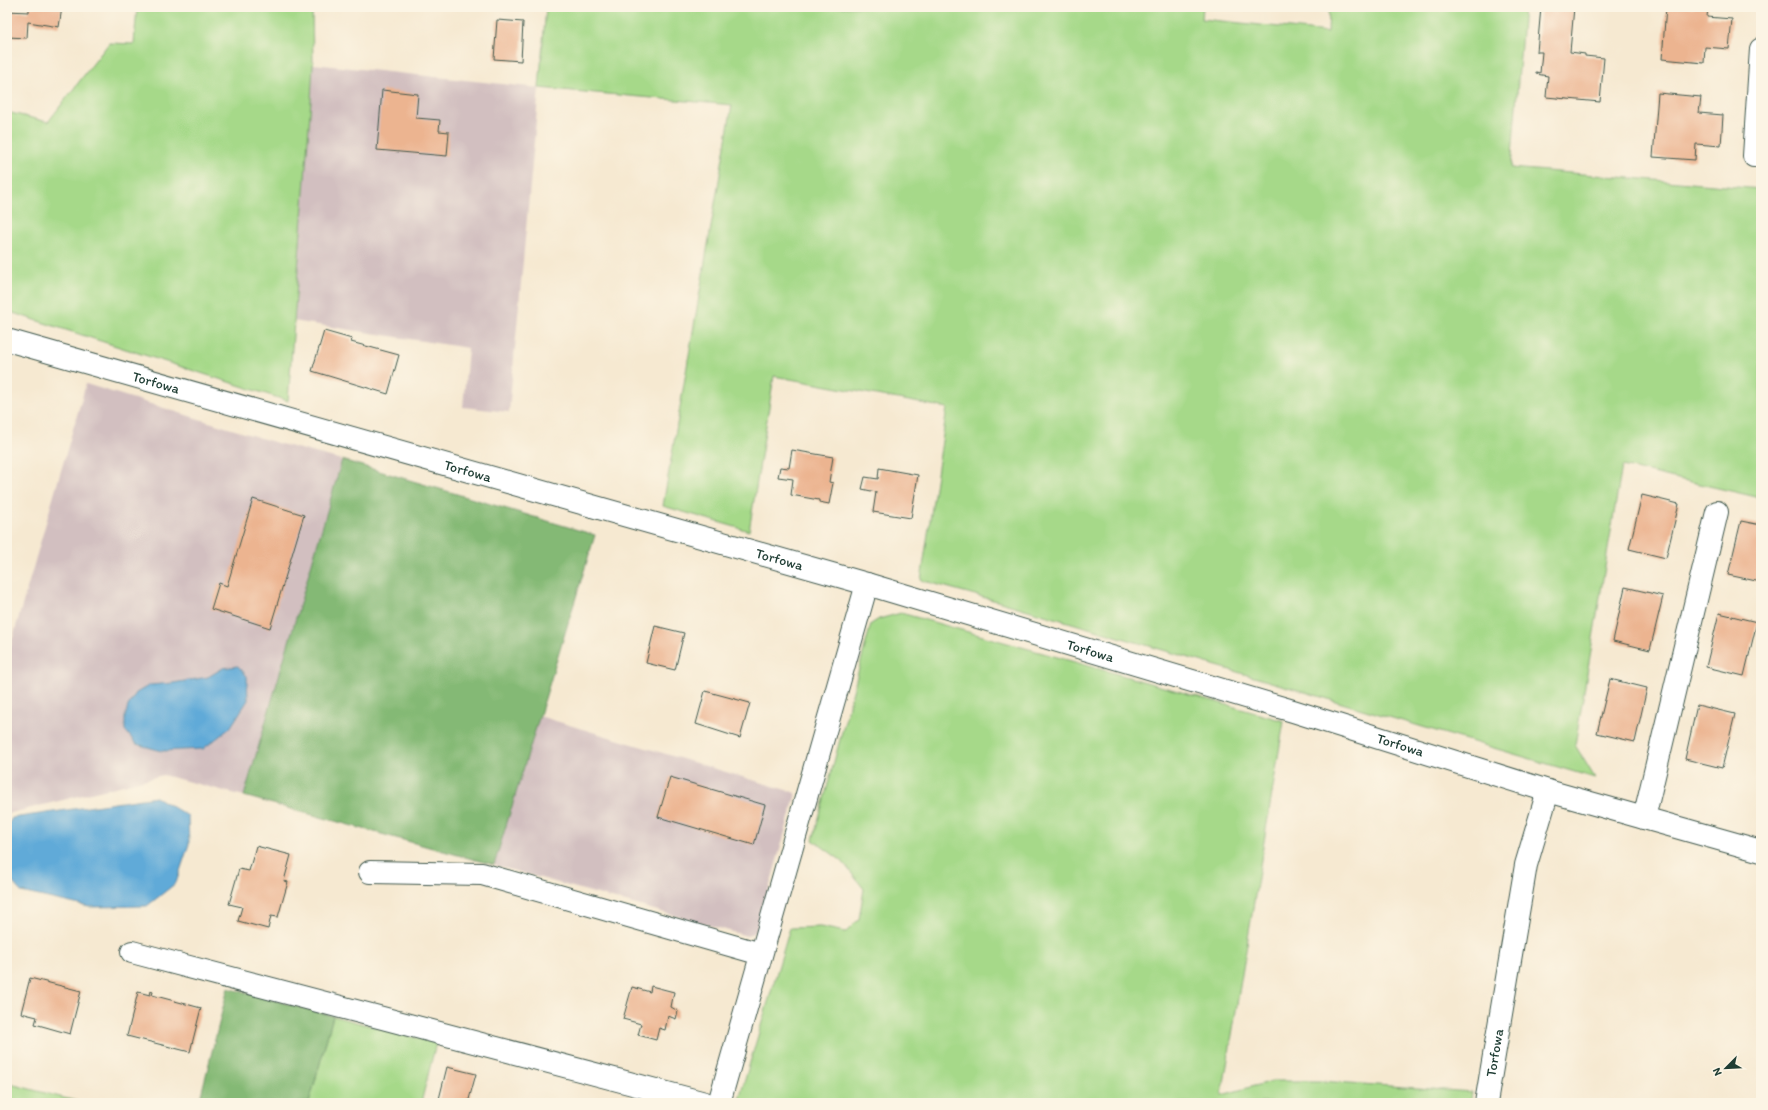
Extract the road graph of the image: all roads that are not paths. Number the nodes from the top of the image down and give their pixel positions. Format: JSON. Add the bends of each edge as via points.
{"nodes":[{"id":1,"x":1761,"y":49,"type":"edge"},
{"id":2,"x":1754,"y":156,"type":"dead end"},
{"id":3,"x":7,"y":340,"type":"edge"},
{"id":4,"x":1717,"y":512,"type":"dead end"},
{"id":5,"x":868,"y":584,"type":"junction"},
{"id":6,"x":1548,"y":791,"type":"junction"},
{"id":7,"x":1644,"y":818,"type":"junction"},
{"id":8,"x":1761,"y":851,"type":"edge"},
{"id":9,"x":370,"y":872,"type":"dead end"},
{"id":10,"x":132,"y":952,"type":"dead end"},
{"id":11,"x":761,"y":954,"type":"junction"},
{"id":12,"x":705,"y":1103,"type":"edge"},
{"id":13,"x":719,"y":1103,"type":"edge"},
{"id":14,"x":1486,"y":1103,"type":"edge"}],
"edges":[{"from":1,"to":2,"type":"street"},
{"from":3,"to":5,"type":"street","name":"Torfowa"},
{"from":4,"to":7,"type":"street"},
{"from":5,"to":6,"type":"street","name":"Torfowa","via":[[1293,711]]},
{"from":5,"to":11,"type":"street"},
{"from":6,"to":7,"type":"street","name":"Torfowa"},
{"from":6,"to":14,"type":"street","name":"Torfowa","via":[[1526,865]]},
{"from":7,"to":8,"type":"street","name":"Torfowa"},
{"from":9,"to":11,"type":"street","via":[[482,874]]},
{"from":10,"to":12,"type":"street"},
{"from":11,"to":13,"type":"street"}]}
